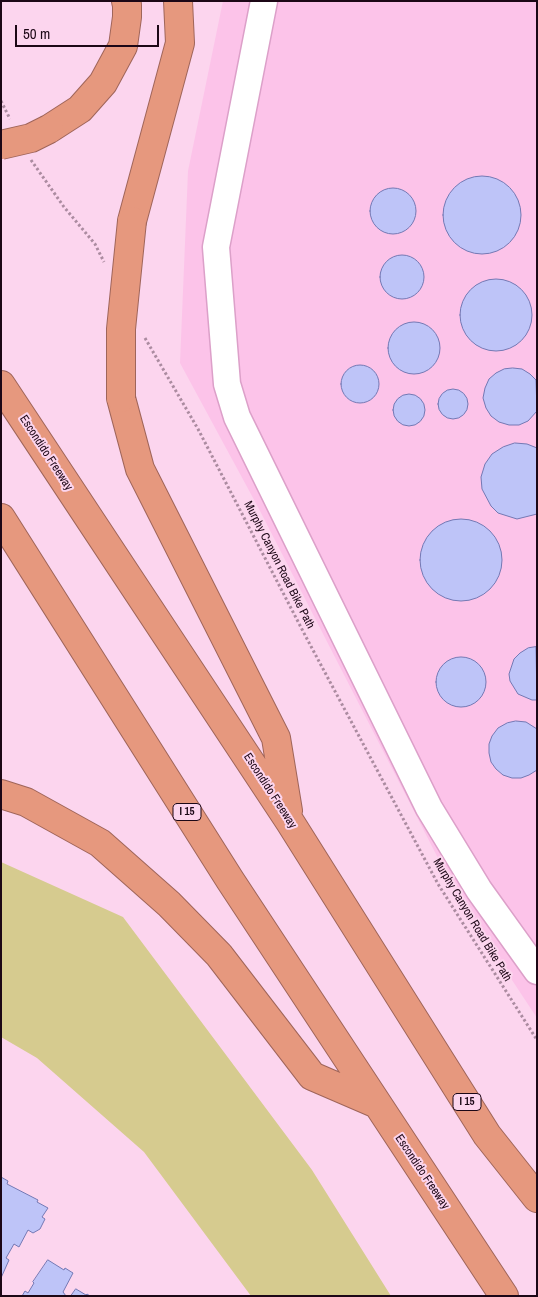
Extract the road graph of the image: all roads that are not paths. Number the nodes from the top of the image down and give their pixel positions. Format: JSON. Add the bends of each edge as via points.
{"nodes":[{"id":1,"x":178,"y":1,"type":"edge"},
{"id":2,"x":264,"y":1,"type":"edge"},
{"id":3,"x":127,"y":2,"type":"edge"},
{"id":4,"x":13,"y":141,"type":"edge"},
{"id":5,"x":1,"y":385,"type":"edge"},
{"id":6,"x":1,"y":518,"type":"edge"},
{"id":7,"x":1,"y":794,"type":"edge"},
{"id":8,"x":290,"y":822,"type":"junction"},
{"id":9,"x":537,"y":971,"type":"edge"},
{"id":10,"x":377,"y":1104,"type":"junction"},
{"id":11,"x":537,"y":1198,"type":"edge"},
{"id":12,"x":504,"y":1296,"type":"edge"}],
"edges":[{"from":1,"to":8,"type":"highway","bridge":true,"via":[[180,43],[132,220],[121,329],[121,398],[140,469],[276,738]]},
{"from":2,"to":9,"type":"lane","via":[[216,247],[226,384],[237,417],[429,808],[479,890]]},
{"from":3,"to":4,"type":"highway","bridge":true,"via":[[123,46],[103,83],[80,109],[31,138]]},
{"from":5,"to":8,"type":"highway","name":"Escondido Freeway","number":"I 15"},
{"from":6,"to":10,"type":"highway","name":"Escondido Freeway","number":"I 15"},
{"from":7,"to":10,"type":"highway","via":[[26,802],[100,843],[169,904],[219,955],[312,1076]]},
{"from":8,"to":11,"type":"highway","name":"Escondido Freeway","number":"I 15","via":[[488,1135]]},
{"from":10,"to":12,"type":"highway","name":"Escondido Freeway","number":"I 15"}]}
